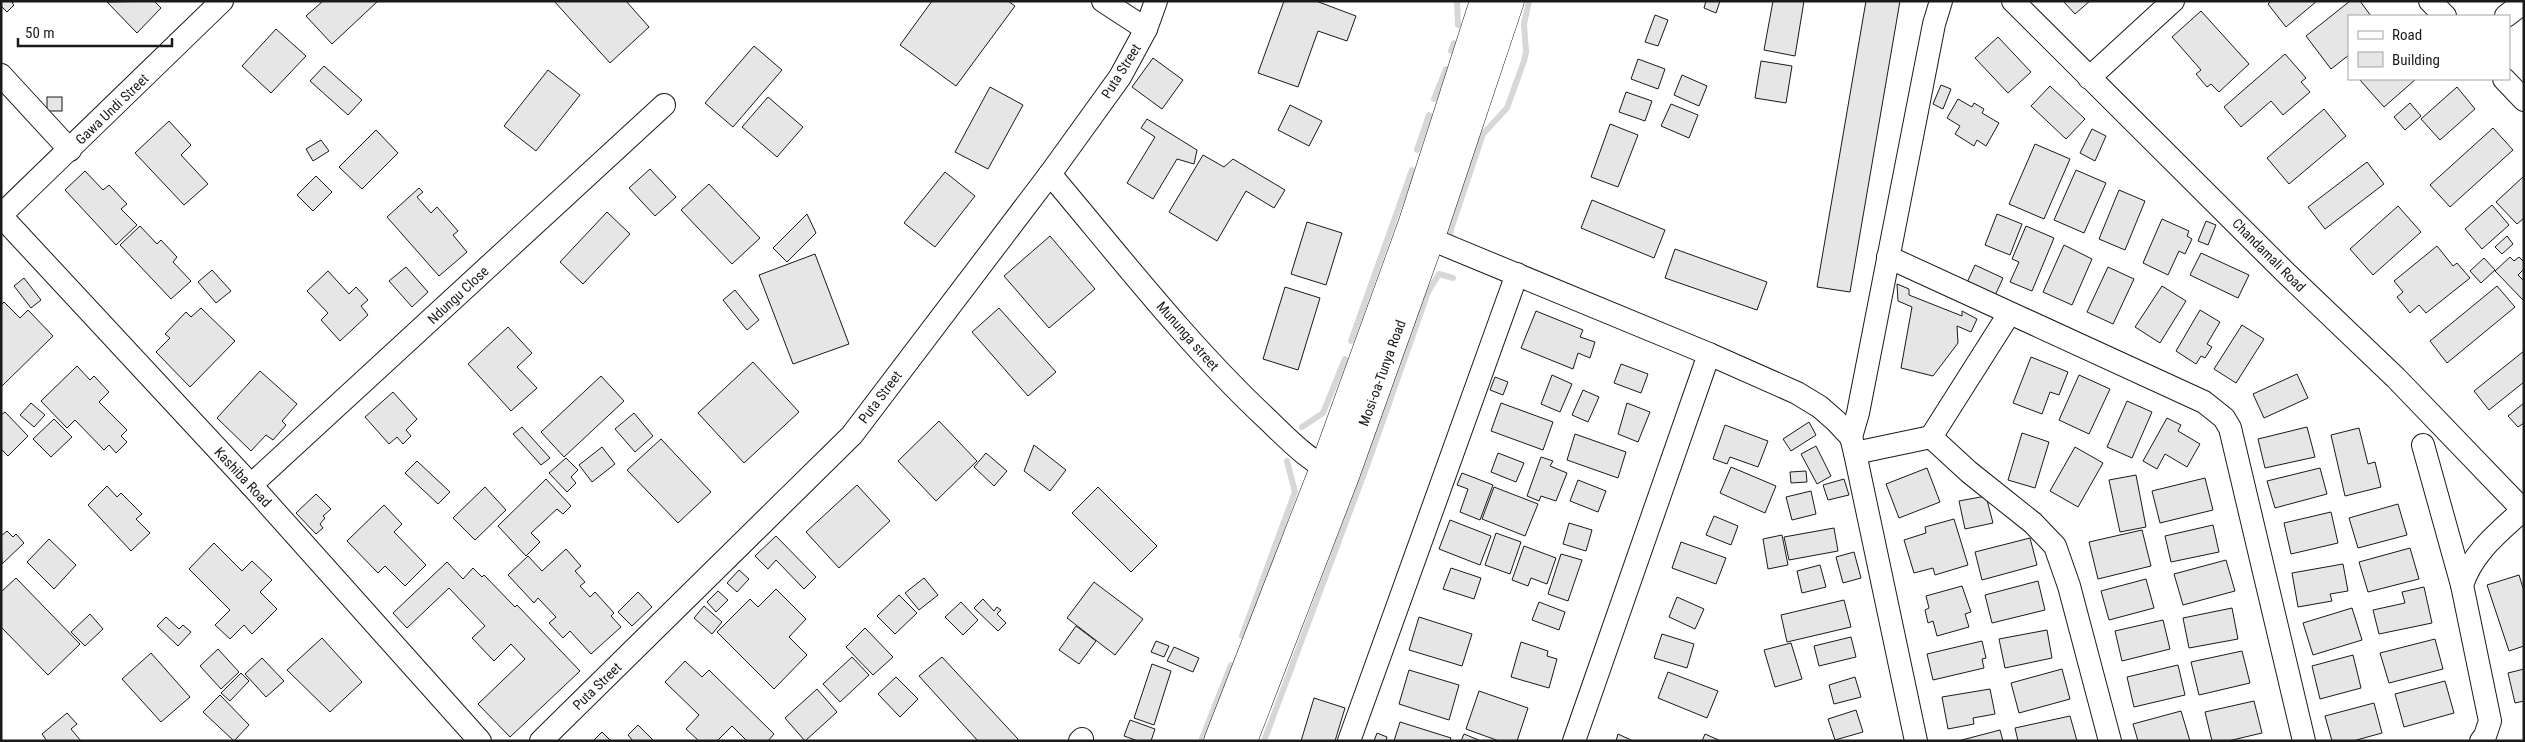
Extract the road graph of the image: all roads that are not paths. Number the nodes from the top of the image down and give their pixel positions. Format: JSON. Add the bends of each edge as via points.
{"nodes":[{"id":1,"x":222,"y":1,"type":"edge"},
{"id":2,"x":1103,"y":1,"type":"edge"},
{"id":3,"x":1156,"y":1,"type":"edge"},
{"id":4,"x":1484,"y":1,"type":"edge"},
{"id":5,"x":1510,"y":1,"type":"edge"},
{"id":6,"x":1941,"y":1,"type":"edge"},
{"id":7,"x":2014,"y":1,"type":"edge"},
{"id":8,"x":2173,"y":1,"type":"edge"},
{"id":9,"x":2430,"y":1,"type":"edge"},
{"id":10,"x":2524,"y":2,"type":"edge"},
{"id":11,"x":2444,"y":15,"type":"edge"},
{"id":12,"x":2507,"y":15,"type":"edge"},
{"id":13,"x":1146,"y":29,"type":"junction"},
{"id":14,"x":1,"y":75,"type":"edge"},
{"id":15,"x":2089,"y":78,"type":"junction"},
{"id":16,"x":2505,"y":80,"type":"edge"},
{"id":17,"x":2524,"y":100,"type":"edge"},
{"id":18,"x":664,"y":105,"type":"dead end"},
{"id":19,"x":70,"y":150,"type":"junction"},
{"id":20,"x":1050,"y":174,"type":"junction"},
{"id":21,"x":1,"y":216,"type":"edge"},
{"id":22,"x":1420,"y":234,"type":"junction"},
{"id":23,"x":1888,"y":257,"type":"junction"},
{"id":24,"x":1517,"y":274,"type":"junction"},
{"id":25,"x":2009,"y":314,"type":"junction"},
{"id":26,"x":1709,"y":354,"type":"junction"},
{"id":27,"x":1930,"y":437,"type":"junction"},
{"id":28,"x":1853,"y":445,"type":"junction"},
{"id":29,"x":2423,"y":446,"type":"dead end"},
{"id":30,"x":1335,"y":472,"type":"junction"},
{"id":31,"x":251,"y":485,"type":"junction"},
{"id":32,"x":2523,"y":510,"type":"edge"},
{"id":33,"x":2462,"y":585,"type":"junction"},
{"id":34,"x":480,"y":741,"type":"edge"},
{"id":35,"x":541,"y":741,"type":"edge"},
{"id":36,"x":1218,"y":741,"type":"edge"},
{"id":37,"x":1243,"y":741,"type":"edge"},
{"id":38,"x":1349,"y":741,"type":"edge"},
{"id":39,"x":1574,"y":741,"type":"edge"},
{"id":40,"x":1916,"y":741,"type":"edge"},
{"id":41,"x":2110,"y":741,"type":"edge"},
{"id":42,"x":2304,"y":741,"type":"edge"},
{"id":43,"x":2481,"y":741,"type":"edge"}],
"edges":[{"from":1,"to":19,"type":"street","name":"Gawa Undi Street"},
{"from":2,"to":13,"type":"street"},
{"from":3,"to":13,"type":"street","name":"Puta Street"},
{"from":4,"to":22,"type":"main road","name":"Mosi-oa-Tunya Road"},
{"from":5,"to":22,"type":"main road","name":"Mosi-oa-Tunya Road"},
{"from":6,"to":23,"type":"street"},
{"from":7,"to":15,"type":"street","name":"Chandamali Road"},
{"from":8,"to":15,"type":"street"},
{"from":9,"to":11,"type":"street"},
{"from":10,"to":12,"type":"street"},
{"from":13,"to":20,"type":"street","name":"Puta Street","via":[[1120,77]]},
{"from":14,"to":19,"type":"street"},
{"from":15,"to":32,"type":"street","name":"Chandamali Road","via":[[2396,378]]},
{"from":16,"to":17,"type":"street"},
{"from":18,"to":31,"type":"street","name":"Ndungu Close"},
{"from":19,"to":21,"type":"street","name":"Gawa Undi Street"},
{"from":20,"to":30,"type":"street","name":"Mununga street","via":[[1241,395],[1297,448]]},
{"from":20,"to":35,"type":"street","name":"Puta Street","via":[[840,448]]},
{"from":21,"to":31,"type":"street","name":"Kashiba Road"},
{"from":22,"to":24,"type":"street"},
{"from":22,"to":30,"type":"main road","name":"Mosi-oa-Tunya Road"},
{"from":23,"to":25,"type":"street"},
{"from":23,"to":28,"type":"street"},
{"from":24,"to":26,"type":"street"},
{"from":24,"to":38,"type":"street"},
{"from":25,"to":27,"type":"street"},
{"from":25,"to":42,"type":"street","via":[[2204,402],[2224,418],[2230,428]]},
{"from":26,"to":28,"type":"street","via":[[1798,393],[1820,407]]},
{"from":26,"to":39,"type":"street"},
{"from":27,"to":28,"type":"street"},
{"from":27,"to":41,"type":"street","via":[[2033,523],[2055,546],[2069,586]]},
{"from":28,"to":40,"type":"street"},
{"from":29,"to":33,"type":"street"},
{"from":30,"to":36,"type":"main road","name":"Mosi-oa-Tunya Road"},
{"from":30,"to":37,"type":"main road","name":"Mosi-oa-Tunya Road"},
{"from":31,"to":34,"type":"street","name":"Kashiba Road"},
{"from":32,"to":33,"type":"street","via":[[2477,554]]},
{"from":33,"to":43,"type":"street","via":[[2490,721]]}]}
